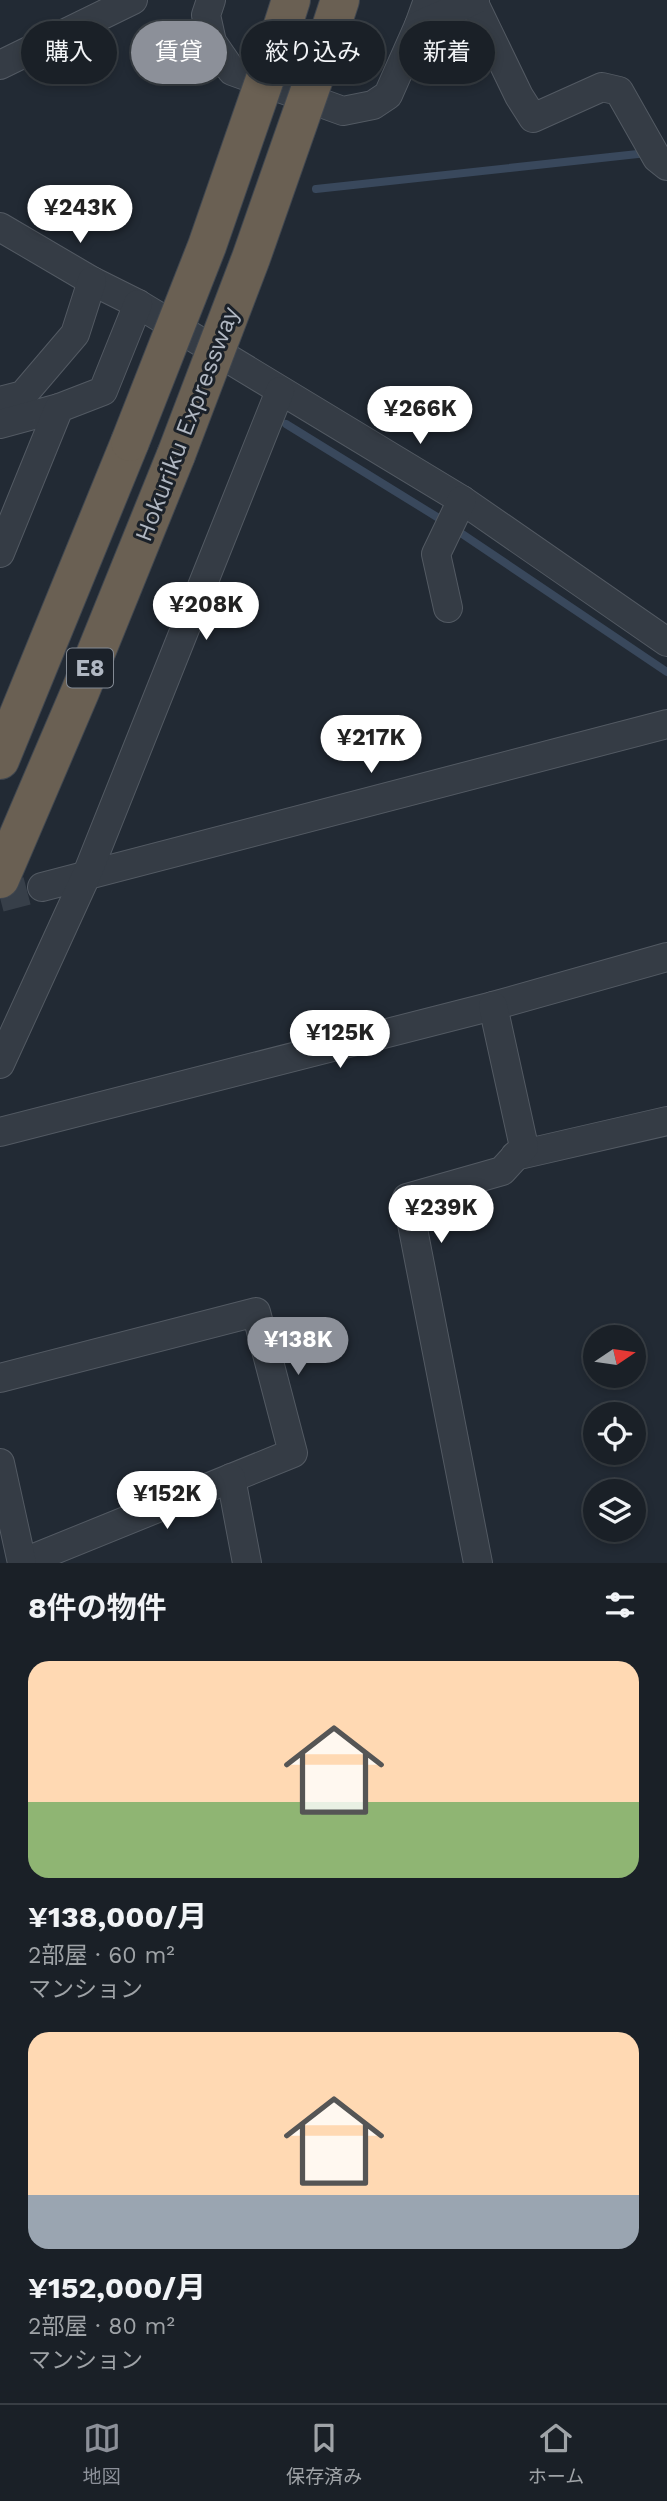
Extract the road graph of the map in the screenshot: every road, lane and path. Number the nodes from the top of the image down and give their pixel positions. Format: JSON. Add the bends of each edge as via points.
{"nodes":[{"id":1,"x":133,"y":0,"type":"edge"},
{"id":2,"x":212,"y":0,"type":"edge"},
{"id":3,"x":291,"y":0,"type":"edge"},
{"id":4,"x":340,"y":0,"type":"edge"},
{"id":5,"x":474,"y":0,"type":"edge"},
{"id":6,"x":424,"y":13,"type":"edge"},
{"id":7,"x":0,"y":65,"type":"edge"},
{"id":8,"x":667,"y":166,"type":"edge"},
{"id":9,"x":0,"y":227,"type":"edge"},
{"id":10,"x":92,"y":281,"type":"junction"},
{"id":11,"x":138,"y":304,"type":"junction"},
{"id":12,"x":280,"y":391,"type":"junction"},
{"id":13,"x":0,"y":401,"type":"edge"},
{"id":14,"x":59,"y":408,"type":"junction"},
{"id":15,"x":0,"y":424,"type":"edge"},
{"id":16,"x":462,"y":500,"type":"junction"},
{"id":17,"x":0,"y":553,"type":"edge"},
{"id":18,"x":448,"y":608,"type":"dead end"},
{"id":19,"x":667,"y":642,"type":"edge"},
{"id":20,"x":667,"y":724,"type":"edge"},
{"id":21,"x":0,"y":760,"type":"edge"},
{"id":22,"x":87,"y":874,"type":"junction"},
{"id":23,"x":0,"y":879,"type":"edge"},
{"id":24,"x":42,"y":887,"type":"tunnel mouth"},
{"id":25,"x":667,"y":957,"type":"edge"},
{"id":26,"x":493,"y":1006,"type":"junction"},
{"id":27,"x":0,"y":1063,"type":"edge"},
{"id":28,"x":667,"y":1121,"type":"edge"},
{"id":29,"x":0,"y":1132,"type":"edge"},
{"id":30,"x":515,"y":1156,"type":"junction"},
{"id":31,"x":0,"y":1378,"type":"edge"},
{"id":32,"x":0,"y":1463,"type":"edge"},
{"id":33,"x":230,"y":1478,"type":"junction"},
{"id":34,"x":22,"y":1563,"type":"edge"},
{"id":35,"x":247,"y":1563,"type":"edge"},
{"id":36,"x":478,"y":1563,"type":"edge"}],
"edges":[{"from":1,"to":7,"type":"street"},
{"from":2,"to":6,"type":"street","via":[[206,16],[212,42],[232,71],[343,111],[373,105],[388,95]]},
{"from":3,"to":21,"type":"highway","name":"Hokuriku Expressway","number":"E8","bridge":true,"via":[[206,246]]},
{"from":4,"to":23,"type":"highway","name":"Hokuriku Expressway","number":"E8","bridge":true,"via":[[251,258],[176,455]]},
{"from":5,"to":6,"type":"street"},
{"from":5,"to":8,"type":"street","via":[[533,118],[603,87],[619,91],[657,158]]},
{"from":9,"to":10,"type":"street"},
{"from":10,"to":11,"type":"street"},
{"from":10,"to":13,"type":"street","via":[[75,334],[23,395]]},
{"from":11,"to":12,"type":"street"},
{"from":11,"to":14,"type":"street","via":[[103,391]]},
{"from":12,"to":16,"type":"street"},
{"from":12,"to":22,"type":"street"},
{"from":14,"to":15,"type":"street"},
{"from":14,"to":17,"type":"street"},
{"from":16,"to":18,"type":"street","via":[[436,554]]},
{"from":16,"to":19,"type":"street"},
{"from":20,"to":22,"type":"street"},
{"from":22,"to":24,"type":"street"},
{"from":22,"to":27,"type":"street"},
{"from":25,"to":26,"type":"street"},
{"from":26,"to":29,"type":"street"},
{"from":26,"to":30,"type":"street","via":[[524,1147]]},
{"from":28,"to":30,"type":"street"},
{"from":30,"to":36,"type":"street","via":[[502,1171],[407,1198]]},
{"from":31,"to":33,"type":"street","via":[[256,1312],[293,1453]]},
{"from":32,"to":34,"type":"street"},
{"from":33,"to":34,"type":"street"},
{"from":33,"to":35,"type":"street"}]}
